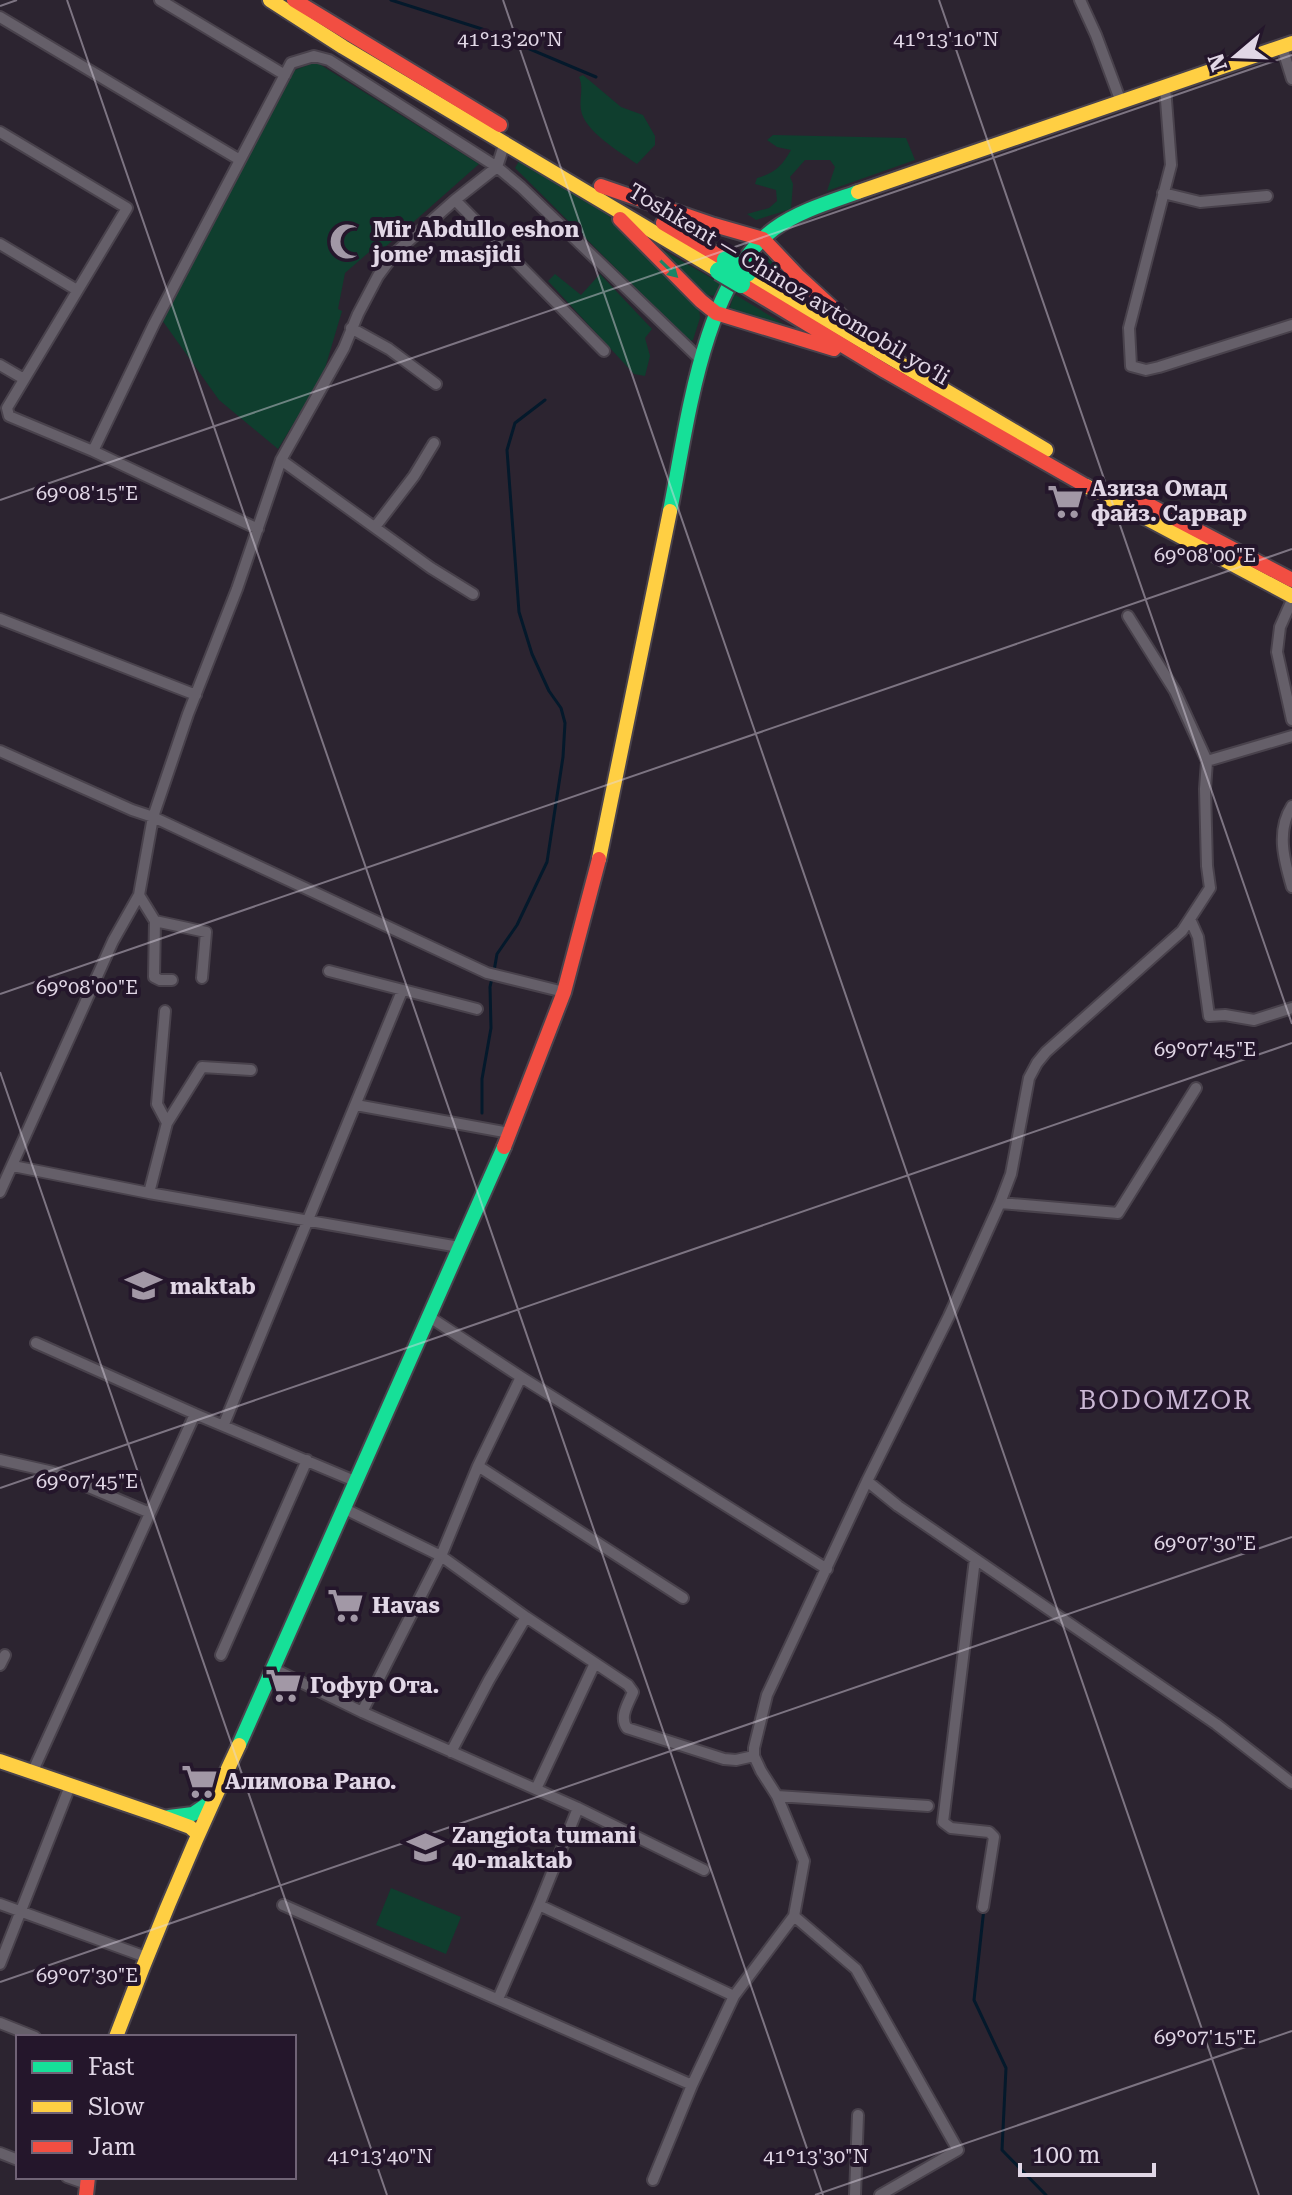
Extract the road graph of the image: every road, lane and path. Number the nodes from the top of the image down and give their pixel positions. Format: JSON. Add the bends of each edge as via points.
{"nodes":[{"id":1,"x":160,"y":0,"type":"edge"},
{"id":2,"x":270,"y":0,"type":"edge"},
{"id":3,"x":294,"y":0,"type":"edge"},
{"id":4,"x":1080,"y":0,"type":"edge"},
{"id":5,"x":0,"y":17,"type":"edge"},
{"id":6,"x":1287,"y":45,"type":"edge"},
{"id":7,"x":336,"y":54,"type":"junction"},
{"id":8,"x":285,"y":75,"type":"junction"},
{"id":9,"x":1292,"y":79,"type":"edge"},
{"id":10,"x":1165,"y":87,"type":"junction"},
{"id":11,"x":1121,"y":102,"type":"junction"},
{"id":12,"x":0,"y":132,"type":"edge"},
{"id":13,"x":505,"y":142,"type":"junction"},
{"id":14,"x":240,"y":160,"type":"junction"},
{"id":15,"x":497,"y":167,"type":"junction"},
{"id":16,"x":597,"y":190,"type":"junction"},
{"id":17,"x":1163,"y":193,"type":"junction"},
{"id":18,"x":1267,"y":196,"type":"dead end"},
{"id":19,"x":455,"y":200,"type":"junction"},
{"id":20,"x":757,"y":236,"type":"junction"},
{"id":21,"x":0,"y":244,"type":"edge"},
{"id":22,"x":77,"y":290,"type":"junction"},
{"id":23,"x":716,"y":313,"type":"junction"},
{"id":24,"x":1292,"y":325,"type":"edge"},
{"id":25,"x":351,"y":328,"type":"junction"},
{"id":26,"x":604,"y":351,"type":"dead end"},
{"id":27,"x":701,"y":360,"type":"junction"},
{"id":28,"x":887,"y":364,"type":"junction"},
{"id":29,"x":0,"y":365,"type":"edge"},
{"id":30,"x":24,"y":379,"type":"junction"},
{"id":31,"x":436,"y":384,"type":"dead end"},
{"id":32,"x":434,"y":443,"type":"dead end"},
{"id":33,"x":93,"y":451,"type":"junction"},
{"id":34,"x":281,"y":460,"type":"junction"},
{"id":35,"x":375,"y":527,"type":"junction"},
{"id":36,"x":258,"y":529,"type":"junction"},
{"id":37,"x":1292,"y":580,"type":"edge"},
{"id":38,"x":473,"y":594,"type":"dead end"},
{"id":39,"x":1292,"y":598,"type":"edge"},
{"id":40,"x":1128,"y":616,"type":"dead end"},
{"id":41,"x":0,"y":619,"type":"edge"},
{"id":42,"x":196,"y":695,"type":"junction"},
{"id":43,"x":1292,"y":720,"type":"edge"},
{"id":44,"x":1292,"y":736,"type":"edge"},
{"id":45,"x":1,"y":754,"type":"edge"},
{"id":46,"x":1207,"y":761,"type":"junction"},
{"id":47,"x":1292,"y":806,"type":"edge"},
{"id":48,"x":153,"y":817,"type":"junction"},
{"id":49,"x":1292,"y":887,"type":"edge"},
{"id":50,"x":139,"y":895,"type":"junction"},
{"id":51,"x":1190,"y":919,"type":"junction"},
{"id":52,"x":155,"y":921,"type":"junction"},
{"id":53,"x":329,"y":971,"type":"dead end"},
{"id":54,"x":202,"y":978,"type":"dead end"},
{"id":55,"x":172,"y":980,"type":"dead end"},
{"id":56,"x":402,"y":991,"type":"junction"},
{"id":57,"x":564,"y":992,"type":"junction"},
{"id":58,"x":1292,"y":1008,"type":"edge"},
{"id":59,"x":477,"y":1009,"type":"dead end"},
{"id":60,"x":165,"y":1011,"type":"dead end"},
{"id":61,"x":251,"y":1070,"type":"dead end"},
{"id":62,"x":1196,"y":1088,"type":"dead end"},
{"id":63,"x":356,"y":1105,"type":"junction"},
{"id":64,"x":167,"y":1123,"type":"junction"},
{"id":65,"x":510,"y":1133,"type":"junction"},
{"id":66,"x":13,"y":1166,"type":"junction"},
{"id":67,"x":0,"y":1192,"type":"edge"},
{"id":68,"x":149,"y":1193,"type":"junction"},
{"id":69,"x":1000,"y":1203,"type":"junction"},
{"id":70,"x":307,"y":1221,"type":"junction"},
{"id":71,"x":459,"y":1247,"type":"junction"},
{"id":72,"x":428,"y":1316,"type":"junction"},
{"id":73,"x":36,"y":1343,"type":"dead end"},
{"id":74,"x":521,"y":1377,"type":"junction"},
{"id":75,"x":195,"y":1414,"type":"junction"},
{"id":76,"x":224,"y":1424,"type":"junction"},
{"id":77,"x":0,"y":1460,"type":"edge"},
{"id":78,"x":307,"y":1460,"type":"junction"},
{"id":79,"x":478,"y":1466,"type":"junction"},
{"id":80,"x":867,"y":1481,"type":"junction"},
{"id":81,"x":357,"y":1482,"type":"junction"},
{"id":82,"x":345,"y":1509,"type":"junction"},
{"id":83,"x":150,"y":1513,"type":"junction"},
{"id":84,"x":441,"y":1556,"type":"junction"},
{"id":85,"x":975,"y":1559,"type":"junction"},
{"id":86,"x":827,"y":1569,"type":"junction"},
{"id":87,"x":683,"y":1598,"type":"dead end"},
{"id":88,"x":526,"y":1617,"type":"junction"},
{"id":89,"x":221,"y":1655,"type":"dead end"},
{"id":90,"x":595,"y":1663,"type":"junction"},
{"id":91,"x":274,"y":1669,"type":"junction"},
{"id":92,"x":362,"y":1712,"type":"junction"},
{"id":93,"x":451,"y":1752,"type":"junction"},
{"id":94,"x":754,"y":1756,"type":"junction"},
{"id":95,"x":0,"y":1761,"type":"edge"},
{"id":96,"x":32,"y":1773,"type":"junction"},
{"id":97,"x":1292,"y":1783,"type":"edge"},
{"id":98,"x":70,"y":1786,"type":"junction"},
{"id":99,"x":536,"y":1789,"type":"junction"},
{"id":100,"x":777,"y":1796,"type":"junction"},
{"id":101,"x":212,"y":1801,"type":"junction"},
{"id":102,"x":928,"y":1806,"type":"dead end"},
{"id":103,"x":578,"y":1808,"type":"junction"},
{"id":104,"x":163,"y":1817,"type":"junction"},
{"id":105,"x":198,"y":1834,"type":"junction"},
{"id":106,"x":704,"y":1870,"type":"dead end"},
{"id":107,"x":0,"y":1904,"type":"edge"},
{"id":108,"x":283,"y":1905,"type":"dead end"},
{"id":109,"x":539,"y":1905,"type":"junction"},
{"id":110,"x":983,"y":1907,"type":"dead end"},
{"id":111,"x":21,"y":1912,"type":"junction"},
{"id":112,"x":794,"y":1916,"type":"junction"},
{"id":113,"x":146,"y":1957,"type":"junction"},
{"id":114,"x":0,"y":1964,"type":"edge"},
{"id":115,"x":734,"y":1996,"type":"junction"},
{"id":116,"x":498,"y":1999,"type":"junction"},
{"id":117,"x":0,"y":2023,"type":"edge"},
{"id":118,"x":30,"y":2035,"type":"edge"},
{"id":119,"x":117,"y":2035,"type":"edge"},
{"id":120,"x":692,"y":2085,"type":"junction"},
{"id":121,"x":858,"y":2115,"type":"dead end"},
{"id":122,"x":653,"y":2180,"type":"dead end"},
{"id":123,"x":855,"y":2195,"type":"edge"},
{"id":124,"x":880,"y":2195,"type":"edge"}],
"edges":[{"from":1,"to":8,"type":"street"},
{"from":2,"to":7,"type":"main road","name":"Toshkent — Chinoz avtomobil yoʻli"},
{"from":3,"to":16,"type":"main road","name":"Toshkent — Chinoz avtomobil yoʻli"},
{"from":4,"to":11,"type":"street"},
{"from":5,"to":14,"type":"street"},
{"from":6,"to":9,"type":"street"},
{"from":6,"to":10,"type":"main road"},
{"from":7,"to":8,"type":"street","via":[[291,63]]},
{"from":7,"to":13,"type":"main road","name":"Toshkent — Chinoz avtomobil yoʻli"},
{"from":7,"to":15,"type":"street"},
{"from":8,"to":14,"type":"street"},
{"from":10,"to":11,"type":"main road"},
{"from":10,"to":17,"type":"street","via":[[1171,165]]},
{"from":11,"to":20,"type":"main road","via":[[841,198]]},
{"from":12,"to":22,"type":"street","via":[[127,208]]},
{"from":13,"to":15,"type":"street"},
{"from":13,"to":16,"type":"main road","name":"Toshkent — Chinoz avtomobil yoʻli"},
{"from":14,"to":33,"type":"street"},
{"from":15,"to":19,"type":"street"},
{"from":15,"to":27,"type":"street"},
{"from":16,"to":20,"type":"main road"},
{"from":16,"to":23,"type":"main road","one_way":true},
{"from":16,"to":28,"type":"main road","name":"Toshkent — Chinoz avtomobil yoʻli","bridge":true},
{"from":17,"to":18,"type":"street","via":[[1200,202]]},
{"from":17,"to":24,"type":"street","via":[[1129,328],[1131,366],[1159,367]]},
{"from":19,"to":25,"type":"street","via":[[395,253]]},
{"from":19,"to":26,"type":"street"},
{"from":20,"to":23,"type":"main road"},
{"from":20,"to":28,"type":"main road"},
{"from":21,"to":22,"type":"street"},
{"from":22,"to":30,"type":"street"},
{"from":23,"to":27,"type":"main road"},
{"from":23,"to":28,"type":"main road"},
{"from":25,"to":31,"type":"street"},
{"from":25,"to":34,"type":"street"},
{"from":27,"to":57,"type":"main road","via":[[599,860]]},
{"from":28,"to":37,"type":"main road","name":"Toshkent — Chinoz avtomobil yoʻli"},
{"from":28,"to":39,"type":"main road","name":"Toshkent — Chinoz avtomobil yoʻli","via":[[1048,466]]},
{"from":29,"to":30,"type":"street"},
{"from":30,"to":33,"type":"street","via":[[7,408],[9,416]]},
{"from":32,"to":35,"type":"street"},
{"from":33,"to":36,"type":"street"},
{"from":34,"to":35,"type":"street"},
{"from":34,"to":36,"type":"street"},
{"from":35,"to":38,"type":"street"},
{"from":36,"to":42,"type":"street"},
{"from":39,"to":43,"type":"street","via":[[1277,652]]},
{"from":40,"to":46,"type":"street","via":[[1175,691]]},
{"from":41,"to":42,"type":"street"},
{"from":42,"to":48,"type":"street"},
{"from":44,"to":46,"type":"street"},
{"from":45,"to":48,"type":"street"},
{"from":46,"to":51,"type":"street","via":[[1210,888]]},
{"from":47,"to":49,"type":"street","via":[[1281,841]]},
{"from":48,"to":50,"type":"street"},
{"from":48,"to":57,"type":"street","via":[[487,973]]},
{"from":50,"to":52,"type":"street"},
{"from":50,"to":66,"type":"street","via":[[113,941]]},
{"from":51,"to":58,"type":"street","via":[[1198,937],[1209,1016],[1254,1020]]},
{"from":51,"to":69,"type":"street","via":[[1037,1063]]},
{"from":52,"to":54,"type":"street","via":[[206,932]]},
{"from":52,"to":55,"type":"street","via":[[154,977]]},
{"from":53,"to":56,"type":"street"},
{"from":56,"to":59,"type":"street"},
{"from":56,"to":63,"type":"street"},
{"from":57,"to":65,"type":"main road"},
{"from":60,"to":64,"type":"street","via":[[157,1104]]},
{"from":61,"to":64,"type":"street","via":[[202,1067]]},
{"from":62,"to":69,"type":"street","via":[[1118,1213]]},
{"from":63,"to":65,"type":"street"},
{"from":63,"to":70,"type":"street"},
{"from":64,"to":68,"type":"street"},
{"from":65,"to":71,"type":"main road"},
{"from":66,"to":67,"type":"street"},
{"from":66,"to":68,"type":"street"},
{"from":68,"to":70,"type":"street"},
{"from":69,"to":80,"type":"street"},
{"from":70,"to":71,"type":"street"},
{"from":70,"to":76,"type":"street"},
{"from":71,"to":72,"type":"main road"},
{"from":72,"to":74,"type":"street"},
{"from":72,"to":81,"type":"main road"},
{"from":73,"to":75,"type":"street"},
{"from":74,"to":79,"type":"street"},
{"from":74,"to":86,"type":"street"},
{"from":75,"to":76,"type":"street"},
{"from":75,"to":83,"type":"street"},
{"from":76,"to":78,"type":"street"},
{"from":77,"to":83,"type":"street","via":[[53,1472]]},
{"from":78,"to":81,"type":"street"},
{"from":78,"to":89,"type":"street"},
{"from":79,"to":84,"type":"street"},
{"from":79,"to":87,"type":"street"},
{"from":80,"to":85,"type":"street"},
{"from":80,"to":86,"type":"street"},
{"from":81,"to":82,"type":"main road"},
{"from":82,"to":84,"type":"street"},
{"from":82,"to":91,"type":"main road"},
{"from":83,"to":96,"type":"street"},
{"from":84,"to":88,"type":"street"},
{"from":84,"to":92,"type":"street"},
{"from":85,"to":97,"type":"street","via":[[1216,1724]]},
{"from":85,"to":110,"type":"street","via":[[943,1822],[994,1837]]},
{"from":86,"to":94,"type":"street","via":[[767,1695]]},
{"from":88,"to":90,"type":"street"},
{"from":88,"to":93,"type":"street"},
{"from":90,"to":94,"type":"street","via":[[632,1688],[623,1718],[627,1728],[724,1759]]},
{"from":90,"to":99,"type":"street"},
{"from":91,"to":92,"type":"street"},
{"from":91,"to":101,"type":"main road"},
{"from":92,"to":93,"type":"street"},
{"from":93,"to":99,"type":"street"},
{"from":94,"to":100,"type":"street"},
{"from":95,"to":96,"type":"main road"},
{"from":96,"to":98,"type":"main road"},
{"from":98,"to":104,"type":"main road"},
{"from":98,"to":105,"type":"main road","via":[[86,1797]]},
{"from":98,"to":111,"type":"street"},
{"from":99,"to":103,"type":"street"},
{"from":100,"to":102,"type":"street"},
{"from":100,"to":112,"type":"street","via":[[804,1861]]},
{"from":101,"to":104,"type":"main road","via":[[187,1816]]},
{"from":101,"to":105,"type":"main road"},
{"from":103,"to":106,"type":"street"},
{"from":103,"to":109,"type":"street"},
{"from":104,"to":105,"type":"main road"},
{"from":105,"to":113,"type":"main road"},
{"from":107,"to":111,"type":"street"},
{"from":108,"to":116,"type":"street"},
{"from":109,"to":115,"type":"street"},
{"from":109,"to":116,"type":"street"},
{"from":111,"to":113,"type":"street"},
{"from":111,"to":114,"type":"street"},
{"from":112,"to":115,"type":"street"},
{"from":112,"to":124,"type":"street","via":[[856,1969],[958,2150]]},
{"from":113,"to":119,"type":"main road"},
{"from":115,"to":120,"type":"street"},
{"from":116,"to":120,"type":"street"},
{"from":117,"to":118,"type":"street"},
{"from":120,"to":122,"type":"street"},
{"from":121,"to":123,"type":"street"}]}
